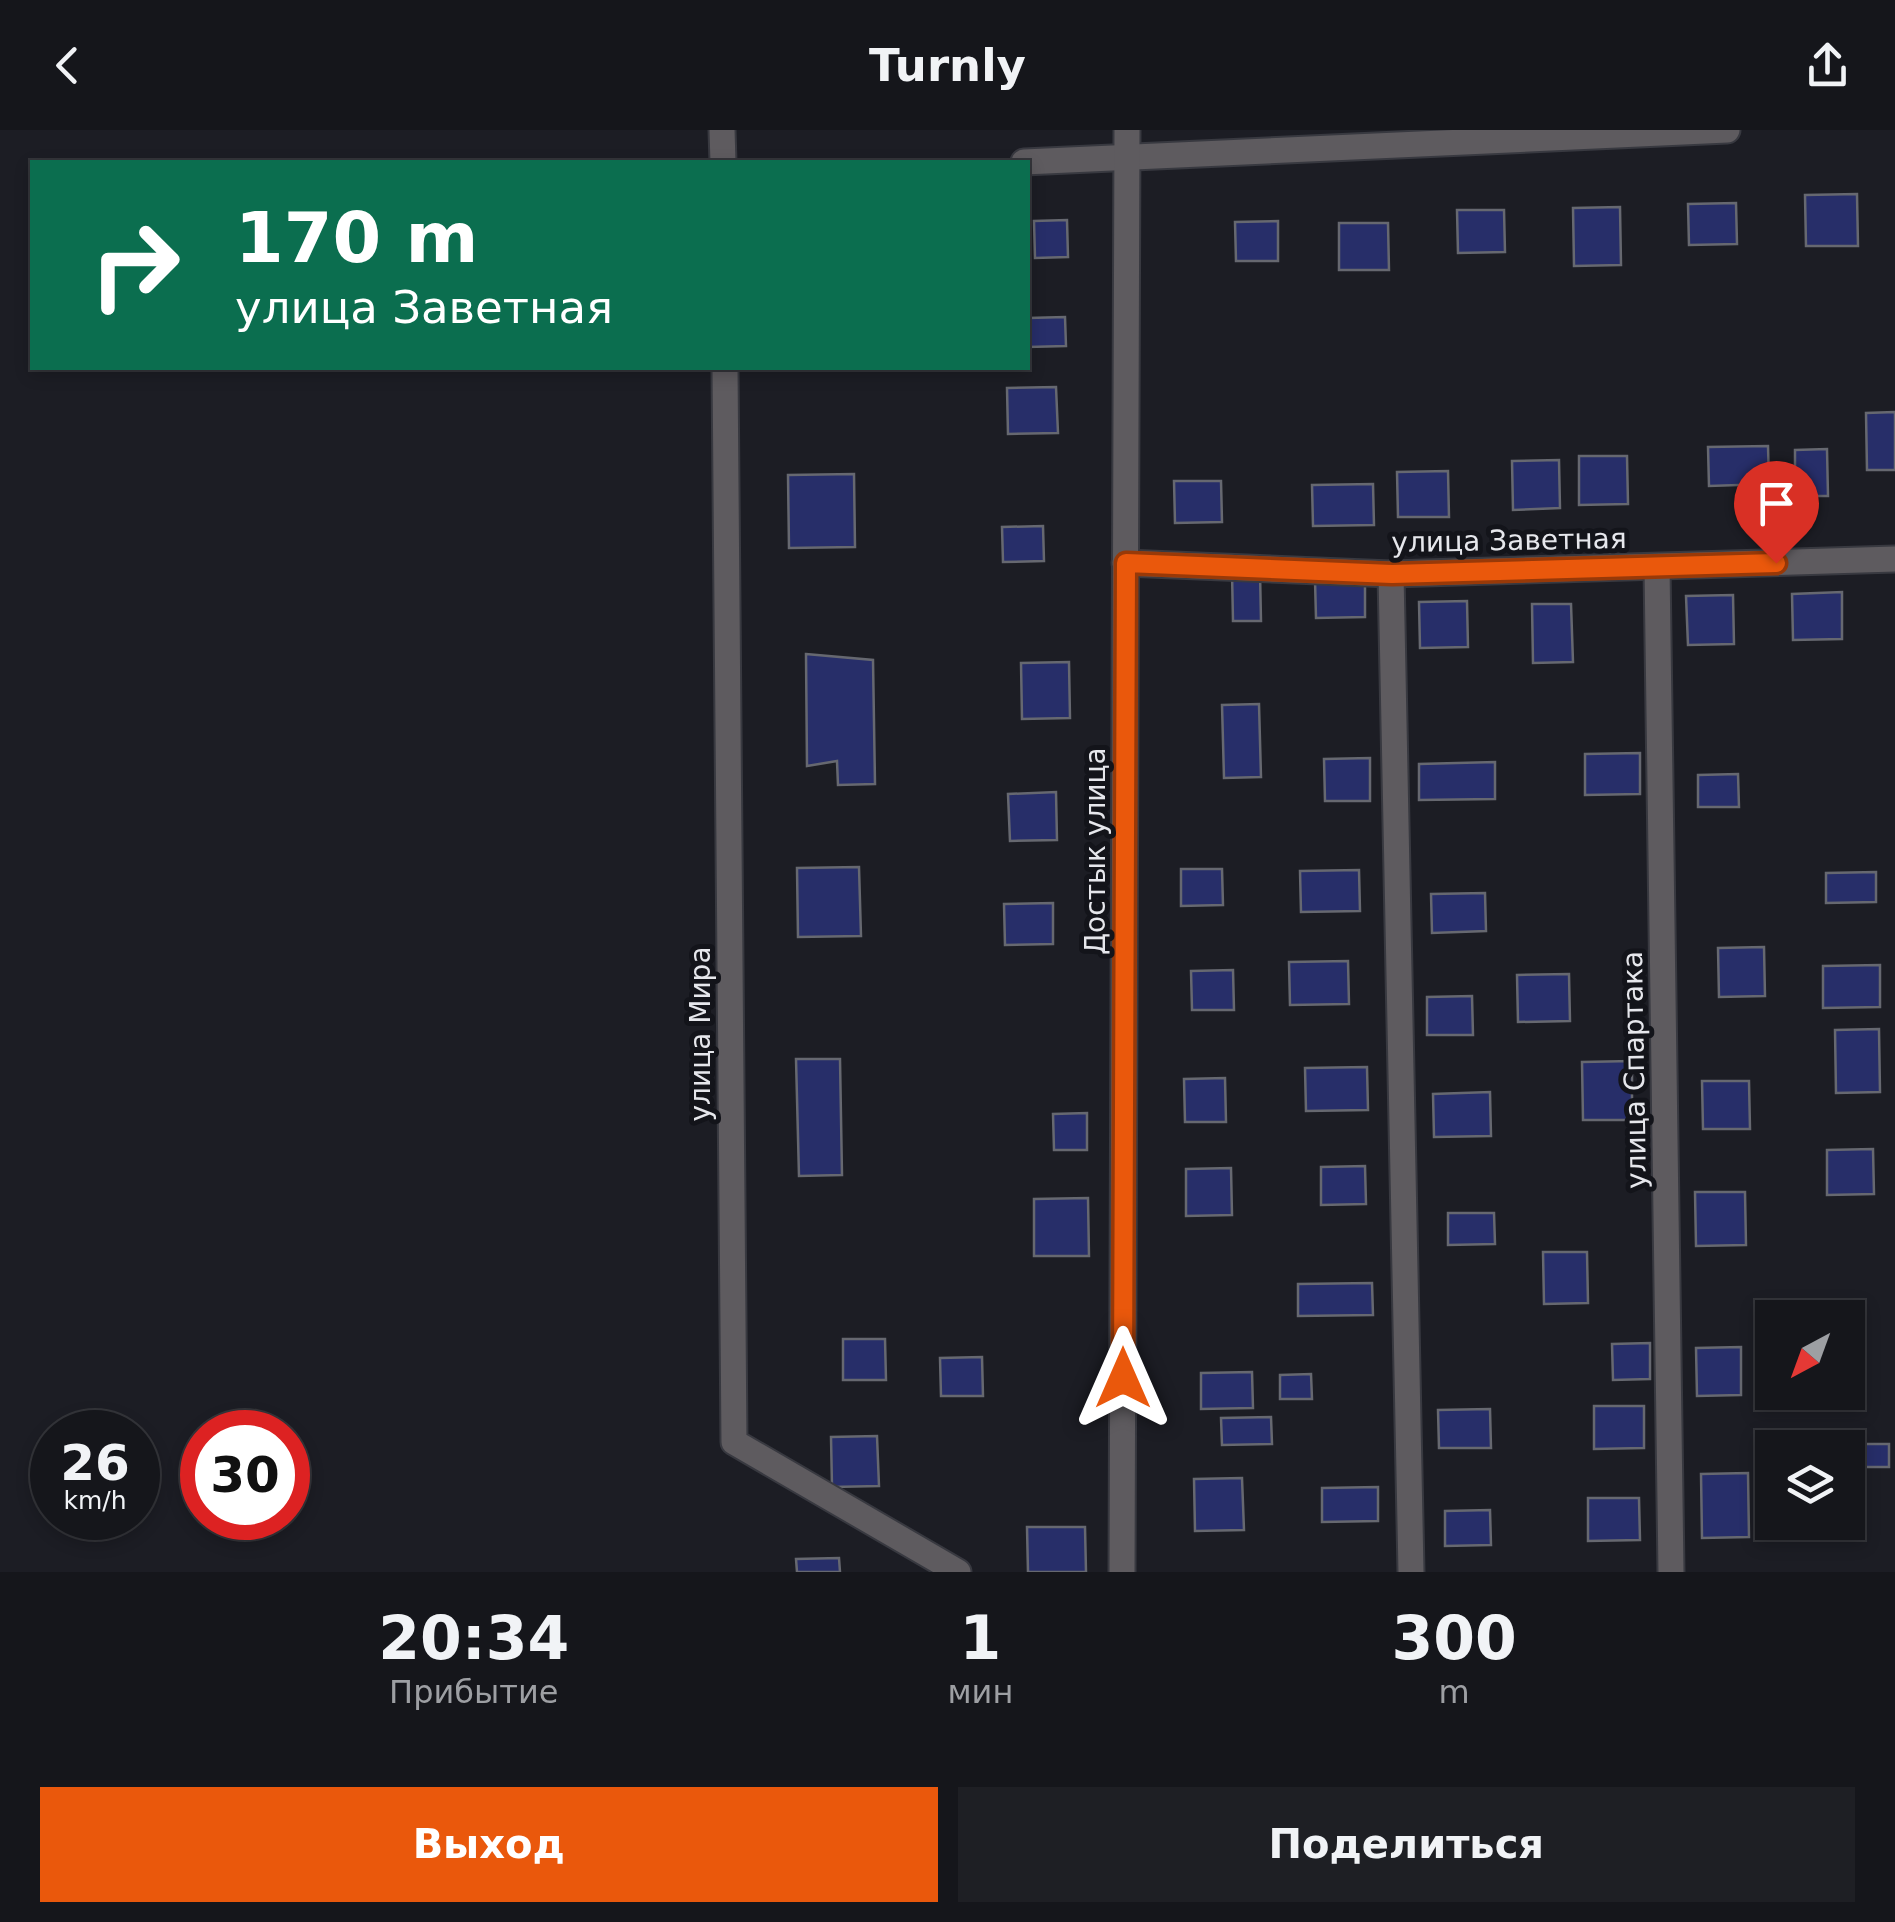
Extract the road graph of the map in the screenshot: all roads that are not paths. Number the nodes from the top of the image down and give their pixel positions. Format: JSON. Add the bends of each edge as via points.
{"nodes":[{"id":1,"x":722,"y":130,"type":"edge"},
{"id":2,"x":1127,"y":130,"type":"edge"},
{"id":3,"x":1726,"y":130,"type":"edge"},
{"id":4,"x":1126,"y":158,"type":"junction"},
{"id":5,"x":723,"y":160,"type":"edge"},
{"id":6,"x":1030,"y":162,"type":"edge"},
{"id":7,"x":725,"y":370,"type":"edge"},
{"id":8,"x":1895,"y":560,"type":"edge"},
{"id":9,"x":1126,"y":563,"type":"junction"},
{"id":10,"x":1657,"y":566,"type":"junction"},
{"id":11,"x":1392,"y":574,"type":"junction"},
{"id":12,"x":958,"y":1572,"type":"edge"},
{"id":13,"x":1122,"y":1572,"type":"edge"},
{"id":14,"x":1411,"y":1572,"type":"edge"},
{"id":15,"x":1671,"y":1572,"type":"edge"}],
"edges":[{"from":1,"to":5,"type":"street"},
{"from":2,"to":4,"type":"street","name":"Достык улица"},
{"from":3,"to":4,"type":"street"},
{"from":4,"to":6,"type":"street"},
{"from":4,"to":9,"type":"street","name":"Достык улица"},
{"from":7,"to":12,"type":"street","name":"улица Мира","via":[[734,1442]]},
{"from":8,"to":10,"type":"street","name":"улица Заветная"},
{"from":9,"to":11,"type":"street","name":"улица Заветная"},
{"from":9,"to":13,"type":"street","name":"Достык улица"},
{"from":10,"to":11,"type":"street","name":"улица Заветная"},
{"from":10,"to":15,"type":"street","name":"улица Спартака"},
{"from":11,"to":14,"type":"street"}]}
